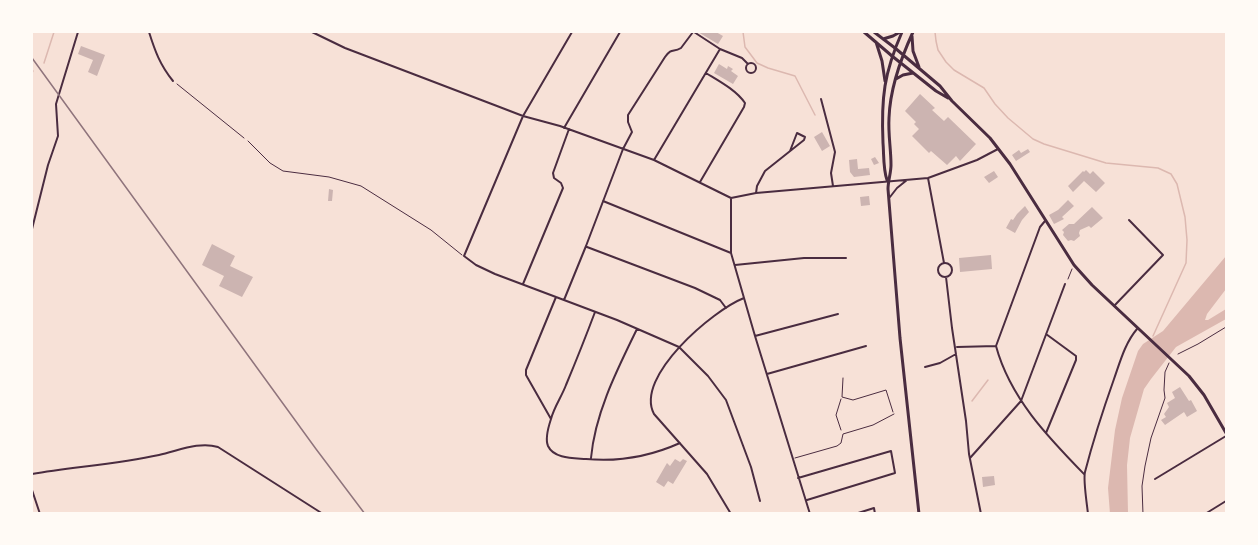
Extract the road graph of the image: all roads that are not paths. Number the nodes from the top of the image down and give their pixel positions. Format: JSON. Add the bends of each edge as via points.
{"nodes":[{"id":1,"x":78,"y":32,"type":"edge"},
{"id":2,"x":149,"y":32,"type":"edge"},
{"id":3,"x":312,"y":32,"type":"edge"},
{"id":4,"x":572,"y":32,"type":"edge"},
{"id":5,"x":620,"y":32,"type":"edge"},
{"id":6,"x":694,"y":32,"type":"edge"},
{"id":7,"x":864,"y":32,"type":"edge"},
{"id":8,"x":874,"y":32,"type":"edge"},
{"id":9,"x":901,"y":32,"type":"edge"},
{"id":10,"x":913,"y":33,"type":"edge"},
{"id":11,"x":883,"y":39,"type":"junction"},
{"id":12,"x":876,"y":42,"type":"junction"},
{"id":13,"x":895,"y":48,"type":"junction"},
{"id":14,"x":720,"y":49,"type":"junction"},
{"id":15,"x":903,"y":55,"type":"junction"},
{"id":16,"x":892,"y":56,"type":"junction"},
{"id":17,"x":901,"y":62,"type":"junction"},
{"id":18,"x":747,"y":64,"type":"dead end"},
{"id":19,"x":920,"y":69,"type":"junction"},
{"id":20,"x":706,"y":73,"type":"junction"},
{"id":21,"x":914,"y":73,"type":"junction"},
{"id":22,"x":895,"y":80,"type":"junction"},
{"id":23,"x":174,"y":81,"type":"road end"},
{"id":24,"x":885,"y":81,"type":"junction"},
{"id":25,"x":821,"y":99,"type":"dead end"},
{"id":26,"x":952,"y":101,"type":"junction"},
{"id":27,"x":523,"y":116,"type":"junction"},
{"id":28,"x":564,"y":128,"type":"junction"},
{"id":29,"x":569,"y":129,"type":"junction"},
{"id":30,"x":248,"y":141,"type":"road end"},
{"id":31,"x":998,"y":148,"type":"junction"},
{"id":32,"x":623,"y":149,"type":"junction"},
{"id":33,"x":790,"y":151,"type":"junction"},
{"id":34,"x":654,"y":160,"type":"junction"},
{"id":35,"x":928,"y":178,"type":"junction"},
{"id":36,"x":907,"y":180,"type":"junction"},
{"id":37,"x":700,"y":182,"type":"junction"},
{"id":38,"x":888,"y":182,"type":"junction"},
{"id":39,"x":833,"y":187,"type":"junction"},
{"id":40,"x":756,"y":193,"type":"junction"},
{"id":41,"x":731,"y":198,"type":"junction"},
{"id":42,"x":888,"y":199,"type":"junction"},
{"id":43,"x":603,"y":201,"type":"junction"},
{"id":44,"x":1129,"y":220,"type":"dead end"},
{"id":45,"x":1045,"y":221,"type":"junction"},
{"id":46,"x":32,"y":229,"type":"edge"},
{"id":47,"x":586,"y":246,"type":"junction"},
{"id":48,"x":731,"y":253,"type":"junction"},
{"id":49,"x":464,"y":256,"type":"junction"},
{"id":50,"x":846,"y":258,"type":"dead end"},
{"id":51,"x":944,"y":263,"type":"junction"},
{"id":52,"x":735,"y":265,"type":"junction"},
{"id":53,"x":946,"y":277,"type":"junction"},
{"id":54,"x":523,"y":284,"type":"junction"},
{"id":55,"x":1065,"y":284,"type":"road end"},
{"id":56,"x":556,"y":297,"type":"junction"},
{"id":57,"x":744,"y":298,"type":"junction"},
{"id":58,"x":564,"y":300,"type":"junction"},
{"id":59,"x":1114,"y":306,"type":"junction"},
{"id":60,"x":726,"y":308,"type":"junction"},
{"id":61,"x":595,"y":312,"type":"junction"},
{"id":62,"x":838,"y":315,"type":"dead end"},
{"id":63,"x":1138,"y":328,"type":"junction"},
{"id":64,"x":637,"y":329,"type":"junction"},
{"id":65,"x":1046,"y":334,"type":"junction"},
{"id":66,"x":755,"y":336,"type":"junction"},
{"id":67,"x":866,"y":346,"type":"dead end"},
{"id":68,"x":996,"y":346,"type":"junction"},
{"id":69,"x":679,"y":347,"type":"junction"},
{"id":70,"x":955,"y":347,"type":"junction"},
{"id":71,"x":956,"y":354,"type":"junction"},
{"id":72,"x":925,"y":366,"type":"dead end"},
{"id":73,"x":767,"y":374,"type":"junction"},
{"id":74,"x":1021,"y":401,"type":"junction"},
{"id":75,"x":894,"y":414,"type":"road end"},
{"id":76,"x":551,"y":419,"type":"junction"},
{"id":77,"x":1046,"y":433,"type":"junction"},
{"id":78,"x":1227,"y":434,"type":"edge"},
{"id":79,"x":680,"y":443,"type":"junction"},
{"id":80,"x":970,"y":458,"type":"junction"},
{"id":81,"x":591,"y":459,"type":"junction"},
{"id":82,"x":793,"y":459,"type":"junction"},
{"id":83,"x":32,"y":474,"type":"edge"},
{"id":84,"x":1084,"y":474,"type":"junction"},
{"id":85,"x":798,"y":478,"type":"junction"},
{"id":86,"x":1155,"y":479,"type":"dead end"},
{"id":87,"x":32,"y":490,"type":"edge"},
{"id":88,"x":806,"y":500,"type":"junction"},
{"id":89,"x":760,"y":501,"type":"dead end"},
{"id":90,"x":1227,"y":501,"type":"edge"},
{"id":91,"x":40,"y":513,"type":"edge"},
{"id":92,"x":324,"y":513,"type":"edge"},
{"id":93,"x":731,"y":513,"type":"edge"},
{"id":94,"x":810,"y":513,"type":"edge"},
{"id":95,"x":855,"y":513,"type":"edge"},
{"id":96,"x":875,"y":513,"type":"edge"},
{"id":97,"x":919,"y":513,"type":"edge"},
{"id":98,"x":981,"y":513,"type":"edge"},
{"id":99,"x":1088,"y":513,"type":"edge"},
{"id":100,"x":1205,"y":513,"type":"edge"}],
"edges":[{"from":1,"to":46,"type":"street","via":[[56,104],[58,136]]},
{"from":2,"to":23,"type":"street","via":[[157,57]]},
{"from":3,"to":27,"type":"street"},
{"from":4,"to":27,"type":"street"},
{"from":5,"to":28,"type":"street"},
{"from":6,"to":14,"type":"street"},
{"from":6,"to":32,"type":"street","via":[[681,48],[665,57],[628,115],[632,132]]},
{"from":7,"to":12,"type":"main road"},
{"from":8,"to":11,"type":"main road"},
{"from":9,"to":11,"type":"main road"},
{"from":9,"to":13,"type":"main road"},
{"from":10,"to":15,"type":"main road"},
{"from":10,"to":19,"type":"main road"},
{"from":11,"to":13,"type":"main road"},
{"from":12,"to":16,"type":"main road"},
{"from":12,"to":24,"type":"main road"},
{"from":13,"to":15,"type":"main road"},
{"from":13,"to":16,"type":"main road"},
{"from":14,"to":18,"type":"street"},
{"from":14,"to":20,"type":"street"},
{"from":15,"to":17,"type":"main road"},
{"from":15,"to":19,"type":"main road"},
{"from":16,"to":17,"type":"main road"},
{"from":16,"to":24,"type":"main road"},
{"from":17,"to":21,"type":"main road"},
{"from":17,"to":22,"type":"main road"},
{"from":19,"to":26,"type":"main road"},
{"from":20,"to":34,"type":"street"},
{"from":20,"to":37,"type":"street","via":[[742,98],[744,107]]},
{"from":21,"to":22,"type":"main road"},
{"from":21,"to":26,"type":"main road"},
{"from":22,"to":38,"type":"main road","via":[[889,118]]},
{"from":24,"to":38,"type":"main road","via":[[882,117]]},
{"from":25,"to":39,"type":"street","via":[[836,152],[831,173]]},
{"from":26,"to":31,"type":"main road"},
{"from":27,"to":28,"type":"street"},
{"from":27,"to":49,"type":"street"},
{"from":28,"to":29,"type":"street"},
{"from":29,"to":32,"type":"street"},
{"from":29,"to":54,"type":"street","via":[[553,173],[563,188]]},
{"from":30,"to":49,"type":"lane","via":[[283,171],[361,186]]},
{"from":31,"to":35,"type":"street"},
{"from":31,"to":45,"type":"main road"},
{"from":32,"to":34,"type":"street"},
{"from":32,"to":43,"type":"street"},
{"from":33,"to":33,"type":"street","via":[[804,140],[804,137],[797,133]]},
{"from":33,"to":40,"type":"street","via":[[765,171]]},
{"from":34,"to":37,"type":"street"},
{"from":35,"to":36,"type":"street"},
{"from":35,"to":51,"type":"street"},
{"from":36,"to":38,"type":"street"},
{"from":36,"to":42,"type":"street"},
{"from":37,"to":41,"type":"street"},
{"from":38,"to":39,"type":"street"},
{"from":38,"to":42,"type":"main road"},
{"from":39,"to":40,"type":"street"},
{"from":40,"to":41,"type":"street"},
{"from":41,"to":48,"type":"street"},
{"from":42,"to":97,"type":"main road"},
{"from":43,"to":47,"type":"street"},
{"from":43,"to":48,"type":"street"},
{"from":44,"to":59,"type":"street","via":[[1163,255]]},
{"from":45,"to":59,"type":"main road","via":[[1074,266]]},
{"from":45,"to":68,"type":"street"},
{"from":47,"to":58,"type":"street"},
{"from":47,"to":60,"type":"street","via":[[695,288],[720,300]]},
{"from":48,"to":52,"type":"street"},
{"from":49,"to":54,"type":"street"},
{"from":50,"to":52,"type":"street"},
{"from":51,"to":53,"type":"street","via":[[938,270]]},
{"from":51,"to":53,"type":"street","via":[[952,269]]},
{"from":52,"to":57,"type":"street"},
{"from":53,"to":70,"type":"street"},
{"from":54,"to":56,"type":"street"},
{"from":55,"to":65,"type":"street"},
{"from":56,"to":58,"type":"street"},
{"from":56,"to":76,"type":"street","via":[[526,370]]},
{"from":57,"to":60,"type":"street"},
{"from":57,"to":66,"type":"street"},
{"from":58,"to":61,"type":"street"},
{"from":59,"to":63,"type":"main road"},
{"from":60,"to":69,"type":"street"},
{"from":61,"to":64,"type":"street"},
{"from":61,"to":76,"type":"street"},
{"from":62,"to":66,"type":"street"},
{"from":63,"to":78,"type":"main road","via":[[1189,376]]},
{"from":63,"to":84,"type":"street","via":[[1124,351]]},
{"from":64,"to":69,"type":"street"},
{"from":64,"to":81,"type":"street","via":[[596,424]]},
{"from":65,"to":74,"type":"street"},
{"from":65,"to":77,"type":"street","via":[[1076,356]]},
{"from":66,"to":73,"type":"street"},
{"from":67,"to":73,"type":"street"},
{"from":68,"to":70,"type":"street"},
{"from":68,"to":74,"type":"street","via":[[1000,363]]},
{"from":69,"to":79,"type":"street","via":[[654,384],[650,407]]},
{"from":69,"to":89,"type":"street","via":[[726,400]]},
{"from":70,"to":71,"type":"street"},
{"from":71,"to":72,"type":"street"},
{"from":71,"to":80,"type":"street"},
{"from":73,"to":82,"type":"street"},
{"from":74,"to":77,"type":"street"},
{"from":74,"to":80,"type":"street"},
{"from":75,"to":82,"type":"lane","via":[[843,434],[837,446]]},
{"from":76,"to":81,"type":"street","via":[[547,440],[553,451],[567,458]]},
{"from":77,"to":84,"type":"street"},
{"from":78,"to":86,"type":"street"},
{"from":79,"to":81,"type":"street","via":[[633,458]]},
{"from":79,"to":93,"type":"street","via":[[711,479]]},
{"from":80,"to":98,"type":"street"},
{"from":82,"to":85,"type":"street"},
{"from":83,"to":92,"type":"street","via":[[211,445]]},
{"from":84,"to":99,"type":"street"},
{"from":85,"to":88,"type":"street"},
{"from":85,"to":88,"type":"street","via":[[891,451],[895,473]]},
{"from":87,"to":91,"type":"street"},
{"from":88,"to":94,"type":"street"},
{"from":90,"to":100,"type":"street"},
{"from":95,"to":96,"type":"street","via":[[874,508]]}]}
